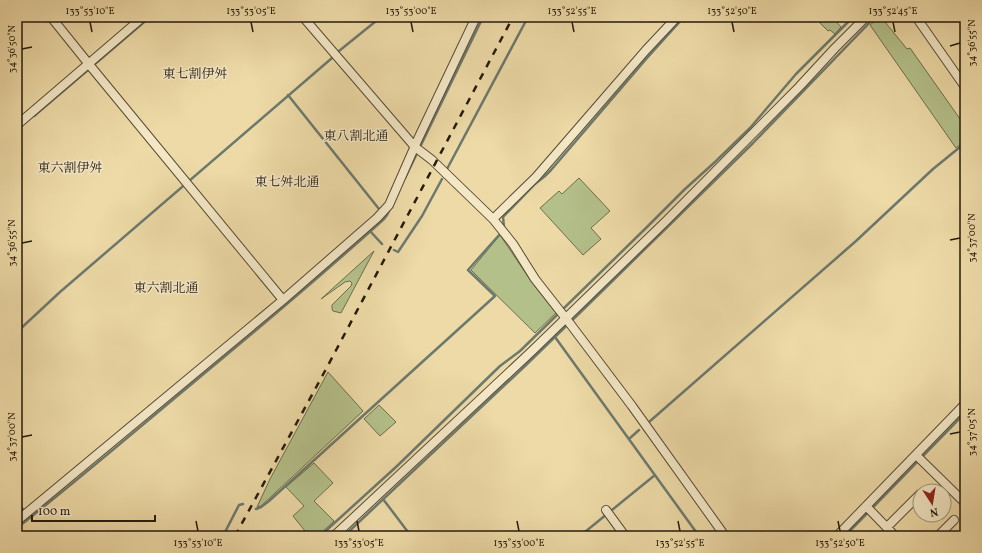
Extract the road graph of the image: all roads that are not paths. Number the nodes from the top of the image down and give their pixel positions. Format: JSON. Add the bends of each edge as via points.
{"nodes":[{"id":1,"x":51,"y":17,"type":"edge"},
{"id":2,"x":143,"y":17,"type":"edge"},
{"id":3,"x":303,"y":17,"type":"edge"},
{"id":4,"x":476,"y":17,"type":"edge"},
{"id":5,"x":677,"y":17,"type":"edge"},
{"id":6,"x":866,"y":17,"type":"edge"},
{"id":7,"x":916,"y":17,"type":"edge"},
{"id":8,"x":90,"y":66,"type":"junction"},
{"id":9,"x":965,"y":87,"type":"edge"},
{"id":10,"x":17,"y":125,"type":"edge"},
{"id":11,"x":418,"y":149,"type":"junction"},
{"id":12,"x":494,"y":219,"type":"junction"},
{"id":13,"x":283,"y":300,"type":"junction"},
{"id":14,"x":565,"y":318,"type":"junction"},
{"id":15,"x":965,"y":404,"type":"edge"},
{"id":16,"x":919,"y":458,"type":"junction"},
{"id":17,"x":912,"y":502,"type":"edge"},
{"id":18,"x":965,"y":503,"type":"edge"},
{"id":19,"x":869,"y":509,"type":"junction"},
{"id":20,"x":608,"y":512,"type":"dead end"},
{"id":21,"x":23,"y":517,"type":"edge"},
{"id":22,"x":954,"y":520,"type":"dead end"},
{"id":23,"x":886,"y":527,"type":"junction"},
{"id":24,"x":334,"y":536,"type":"edge"},
{"id":25,"x":624,"y":536,"type":"edge"},
{"id":26,"x":725,"y":536,"type":"edge"},
{"id":27,"x":836,"y":536,"type":"edge"},
{"id":28,"x":895,"y":536,"type":"edge"},
{"id":29,"x":938,"y":536,"type":"edge"}],
"edges":[{"from":1,"to":8,"type":"street"},
{"from":2,"to":8,"type":"street"},
{"from":3,"to":11,"type":"street"},
{"from":4,"to":11,"type":"street"},
{"from":5,"to":12,"type":"street","via":[[536,177]]},
{"from":6,"to":14,"type":"street","via":[[666,221]]},
{"from":7,"to":9,"type":"street"},
{"from":8,"to":10,"type":"street"},
{"from":8,"to":13,"type":"street"},
{"from":11,"to":12,"type":"street"},
{"from":11,"to":13,"type":"street","via":[[389,205]]},
{"from":12,"to":14,"type":"street"},
{"from":13,"to":21,"type":"street"},
{"from":14,"to":24,"type":"street"},
{"from":14,"to":26,"type":"street"},
{"from":15,"to":16,"type":"street"},
{"from":16,"to":18,"type":"street"},
{"from":16,"to":19,"type":"street"},
{"from":17,"to":23,"type":"street"},
{"from":19,"to":23,"type":"street"},
{"from":19,"to":27,"type":"street"},
{"from":20,"to":25,"type":"street"},
{"from":22,"to":29,"type":"street"},
{"from":23,"to":28,"type":"street"}]}
